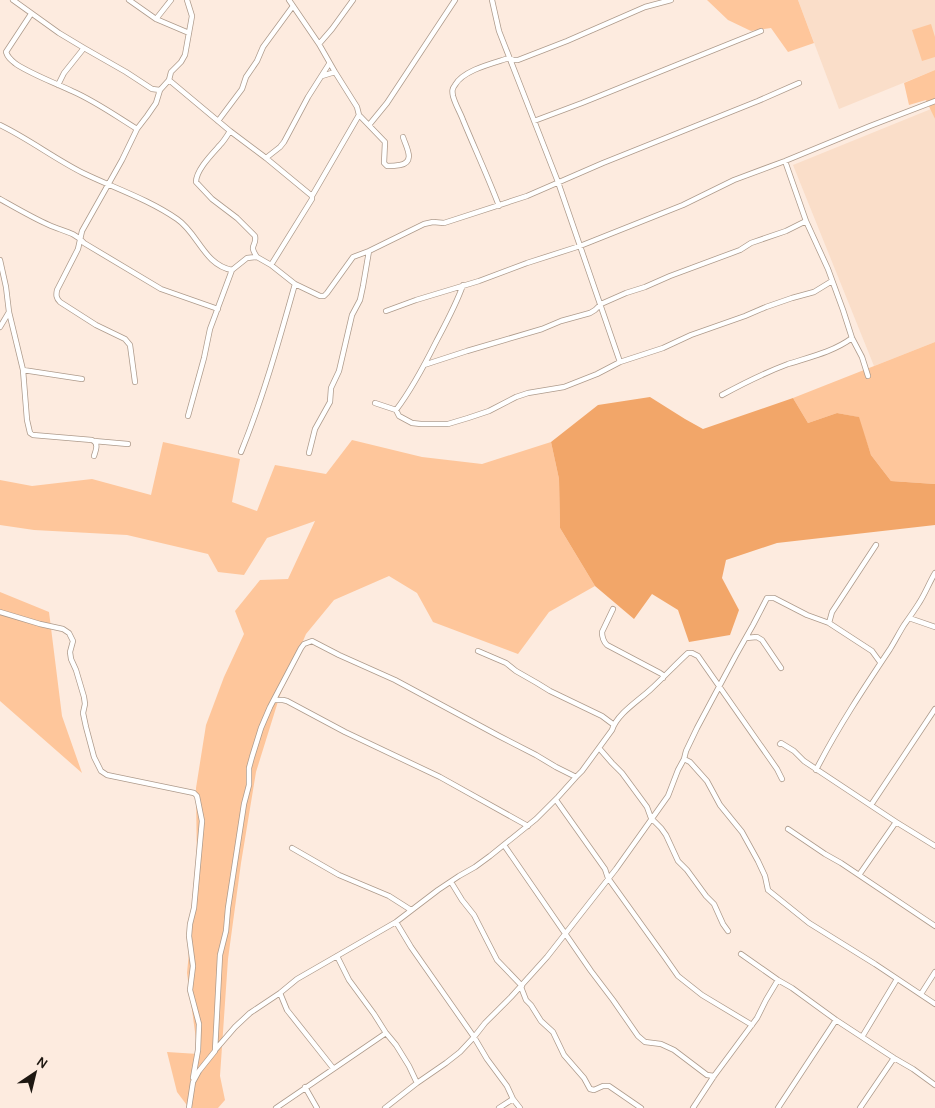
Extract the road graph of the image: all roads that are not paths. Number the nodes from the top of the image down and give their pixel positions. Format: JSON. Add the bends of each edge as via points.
{"nodes":[{"id":1,"x":13,"y":0,"type":"edge"},
{"id":2,"x":129,"y":0,"type":"edge"},
{"id":3,"x":171,"y":0,"type":"edge"},
{"id":4,"x":187,"y":0,"type":"edge"},
{"id":5,"x":289,"y":0,"type":"edge"},
{"id":6,"x":353,"y":0,"type":"edge"},
{"id":7,"x":455,"y":0,"type":"edge"},
{"id":8,"x":492,"y":0,"type":"edge"},
{"id":9,"x":670,"y":0,"type":"edge"},
{"id":10,"x":292,"y":6,"type":"junction"},
{"id":11,"x":31,"y":14,"type":"junction"},
{"id":12,"x":156,"y":19,"type":"junction"},
{"id":13,"x":762,"y":31,"type":"dead end"},
{"id":14,"x":189,"y":33,"type":"junction"},
{"id":15,"x":319,"y":44,"type":"junction"},
{"id":16,"x":84,"y":48,"type":"junction"},
{"id":17,"x":509,"y":58,"type":"junction"},
{"id":18,"x":330,"y":64,"type":"junction"},
{"id":19,"x":335,"y":72,"type":"junction"},
{"id":20,"x":322,"y":76,"type":"junction"},
{"id":21,"x":169,"y":80,"type":"junction"},
{"id":22,"x":798,"y":83,"type":"dead end"},
{"id":23,"x":58,"y":84,"type":"junction"},
{"id":24,"x":152,"y":89,"type":"junction"},
{"id":25,"x":160,"y":90,"type":"junction"},
{"id":26,"x":158,"y":97,"type":"junction"},
{"id":27,"x":935,"y":101,"type":"edge"},
{"id":28,"x":359,"y":115,"type":"junction"},
{"id":29,"x":218,"y":121,"type":"junction"},
{"id":30,"x":534,"y":121,"type":"junction"},
{"id":31,"x":0,"y":125,"type":"edge"},
{"id":32,"x":369,"y":125,"type":"junction"},
{"id":33,"x":137,"y":129,"type":"junction"},
{"id":34,"x":230,"y":132,"type":"junction"},
{"id":35,"x":403,"y":137,"type":"dead end"},
{"id":36,"x":266,"y":158,"type":"junction"},
{"id":37,"x":785,"y":161,"type":"junction"},
{"id":38,"x":558,"y":182,"type":"junction"},
{"id":39,"x":108,"y":184,"type":"junction"},
{"id":40,"x":312,"y":196,"type":"junction"},
{"id":41,"x":0,"y":199,"type":"edge"},
{"id":42,"x":499,"y":206,"type":"junction"},
{"id":43,"x":806,"y":221,"type":"junction"},
{"id":44,"x":80,"y":238,"type":"junction"},
{"id":45,"x":580,"y":246,"type":"junction"},
{"id":46,"x":369,"y":251,"type":"junction"},
{"id":47,"x":257,"y":257,"type":"junction"},
{"id":48,"x":0,"y":261,"type":"edge"},
{"id":49,"x":271,"y":265,"type":"junction"},
{"id":50,"x":232,"y":270,"type":"junction"},
{"id":51,"x":832,"y":281,"type":"junction"},
{"id":52,"x":295,"y":284,"type":"junction"},
{"id":53,"x":463,"y":285,"type":"junction"},
{"id":54,"x":600,"y":304,"type":"junction"},
{"id":55,"x":218,"y":309,"type":"junction"},
{"id":56,"x":386,"y":311,"type":"dead end"},
{"id":57,"x":9,"y":312,"type":"junction"},
{"id":58,"x":0,"y":327,"type":"edge"},
{"id":59,"x":852,"y":338,"type":"junction"},
{"id":60,"x":620,"y":362,"type":"junction"},
{"id":61,"x":424,"y":365,"type":"junction"},
{"id":62,"x":23,"y":370,"type":"junction"},
{"id":63,"x":868,"y":376,"type":"dead end"},
{"id":64,"x":82,"y":379,"type":"dead end"},
{"id":65,"x":134,"y":382,"type":"dead end"},
{"id":66,"x":722,"y":395,"type":"dead end"},
{"id":67,"x":375,"y":403,"type":"dead end"},
{"id":68,"x":396,"y":410,"type":"junction"},
{"id":69,"x":188,"y":416,"type":"dead end"},
{"id":70,"x":94,"y":440,"type":"junction"},
{"id":71,"x":128,"y":444,"type":"dead end"},
{"id":72,"x":240,"y":452,"type":"dead end"},
{"id":73,"x":309,"y":453,"type":"dead end"},
{"id":74,"x":94,"y":456,"type":"dead end"},
{"id":75,"x":876,"y":545,"type":"dead end"},
{"id":76,"x":935,"y":573,"type":"edge"},
{"id":77,"x":613,"y":609,"type":"dead end"},
{"id":78,"x":0,"y":612,"type":"edge"},
{"id":79,"x":909,"y":618,"type":"junction"},
{"id":80,"x":830,"y":623,"type":"junction"},
{"id":81,"x":935,"y":627,"type":"edge"},
{"id":82,"x":746,"y":638,"type":"junction"},
{"id":83,"x":478,"y":651,"type":"dead end"},
{"id":84,"x":880,"y":662,"type":"junction"},
{"id":85,"x":781,"y":668,"type":"dead end"},
{"id":86,"x":662,"y":679,"type":"junction"},
{"id":87,"x":720,"y":687,"type":"junction"},
{"id":88,"x":274,"y":700,"type":"junction"},
{"id":89,"x":935,"y":709,"type":"edge"},
{"id":90,"x":614,"y":725,"type":"junction"},
{"id":91,"x":780,"y":744,"type":"dead end"},
{"id":92,"x":599,"y":748,"type":"junction"},
{"id":93,"x":684,"y":759,"type":"junction"},
{"id":94,"x":816,"y":770,"type":"junction"},
{"id":95,"x":576,"y":777,"type":"junction"},
{"id":96,"x":782,"y":779,"type":"dead end"},
{"id":97,"x":556,"y":800,"type":"junction"},
{"id":98,"x":871,"y":805,"type":"junction"},
{"id":99,"x":651,"y":818,"type":"junction"},
{"id":100,"x":896,"y":822,"type":"junction"},
{"id":101,"x":528,"y":826,"type":"junction"},
{"id":102,"x":788,"y":829,"type":"dead end"},
{"id":103,"x":935,"y":837,"type":"edge"},
{"id":104,"x":933,"y":844,"type":"edge"},
{"id":105,"x":504,"y":845,"type":"junction"},
{"id":106,"x":292,"y":848,"type":"dead end"},
{"id":107,"x":859,"y":875,"type":"junction"},
{"id":108,"x":608,"y":878,"type":"junction"},
{"id":109,"x":451,"y":882,"type":"junction"},
{"id":110,"x":412,"y":910,"type":"junction"},
{"id":111,"x":396,"y":922,"type":"junction"},
{"id":112,"x":935,"y":926,"type":"edge"},
{"id":113,"x":728,"y":931,"type":"dead end"},
{"id":114,"x":566,"y":933,"type":"junction"},
{"id":115,"x":741,"y":954,"type":"dead end"},
{"id":116,"x":337,"y":956,"type":"junction"},
{"id":117,"x":935,"y":972,"type":"edge"},
{"id":118,"x":896,"y":979,"type":"junction"},
{"id":119,"x":778,"y":980,"type":"junction"},
{"id":120,"x":521,"y":986,"type":"junction"},
{"id":121,"x":280,"y":993,"type":"junction"},
{"id":122,"x":921,"y":994,"type":"junction"},
{"id":123,"x":935,"y":1004,"type":"edge"},
{"id":124,"x":836,"y":1020,"type":"junction"},
{"id":125,"x":752,"y":1024,"type":"junction"},
{"id":126,"x":386,"y":1033,"type":"junction"},
{"id":127,"x":474,"y":1037,"type":"junction"},
{"id":128,"x":862,"y":1037,"type":"junction"},
{"id":129,"x":216,"y":1040,"type":"junction"},
{"id":130,"x":222,"y":1043,"type":"junction"},
{"id":131,"x":215,"y":1050,"type":"junction"},
{"id":132,"x":894,"y":1058,"type":"junction"},
{"id":133,"x":334,"y":1068,"type":"junction"},
{"id":134,"x":707,"y":1074,"type":"junction"},
{"id":135,"x":714,"y":1076,"type":"junction"},
{"id":136,"x":193,"y":1082,"type":"junction"},
{"id":137,"x":710,"y":1082,"type":"junction"},
{"id":138,"x":417,"y":1083,"type":"junction"},
{"id":139,"x":935,"y":1085,"type":"edge"},
{"id":140,"x":305,"y":1087,"type":"junction"},
{"id":141,"x":513,"y":1099,"type":"junction"},
{"id":142,"x":189,"y":1108,"type":"edge"},
{"id":143,"x":276,"y":1108,"type":"edge"},
{"id":144,"x":317,"y":1108,"type":"edge"},
{"id":145,"x":385,"y":1108,"type":"edge"},
{"id":146,"x":499,"y":1108,"type":"edge"},
{"id":147,"x":520,"y":1108,"type":"edge"},
{"id":148,"x":641,"y":1108,"type":"edge"},
{"id":149,"x":693,"y":1108,"type":"edge"},
{"id":150,"x":778,"y":1108,"type":"edge"},
{"id":151,"x":860,"y":1108,"type":"edge"}],
"edges":[{"from":1,"to":11,"type":"street"},
{"from":2,"to":12,"type":"street"},
{"from":3,"to":12,"type":"street"},
{"from":4,"to":14,"type":"street","via":[[192,16]]},
{"from":5,"to":10,"type":"street"},
{"from":6,"to":15,"type":"street"},
{"from":7,"to":32,"type":"street"},
{"from":8,"to":17,"type":"street"},
{"from":9,"to":17,"type":"street","via":[[645,7],[518,60]]},
{"from":10,"to":15,"type":"street"},
{"from":10,"to":29,"type":"street","via":[[263,47],[242,89]]},
{"from":11,"to":16,"type":"street"},
{"from":11,"to":23,"type":"street","via":[[6,54],[17,65]]},
{"from":12,"to":14,"type":"street"},
{"from":13,"to":30,"type":"street"},
{"from":14,"to":21,"type":"street","via":[[185,55],[171,72]]},
{"from":15,"to":18,"type":"street"},
{"from":16,"to":23,"type":"street"},
{"from":16,"to":24,"type":"street"},
{"from":17,"to":30,"type":"street"},
{"from":17,"to":42,"type":"street","via":[[461,78],[452,91]]},
{"from":18,"to":19,"type":"street"},
{"from":18,"to":20,"type":"street"},
{"from":19,"to":20,"type":"street"},
{"from":19,"to":28,"type":"street"},
{"from":20,"to":36,"type":"street","via":[[280,148]]},
{"from":21,"to":25,"type":"street"},
{"from":21,"to":29,"type":"street"},
{"from":22,"to":38,"type":"street"},
{"from":23,"to":33,"type":"street"},
{"from":24,"to":25,"type":"street"},
{"from":24,"to":26,"type":"street"},
{"from":25,"to":26,"type":"street"},
{"from":26,"to":33,"type":"street"},
{"from":27,"to":37,"type":"street"},
{"from":28,"to":32,"type":"street"},
{"from":28,"to":40,"type":"street"},
{"from":29,"to":34,"type":"street"},
{"from":30,"to":38,"type":"street"},
{"from":31,"to":39,"type":"street"},
{"from":32,"to":35,"type":"street","via":[[384,142],[384,163],[387,166],[407,162],[409,154]]},
{"from":33,"to":39,"type":"street"},
{"from":34,"to":36,"type":"street"},
{"from":34,"to":47,"type":"street","via":[[212,153],[196,182],[255,236],[252,248]]},
{"from":36,"to":40,"type":"street"},
{"from":37,"to":43,"type":"street"},
{"from":37,"to":45,"type":"street"},
{"from":38,"to":42,"type":"street"},
{"from":38,"to":45,"type":"street"},
{"from":39,"to":44,"type":"street"},
{"from":39,"to":50,"type":"street","via":[[177,219],[211,259]]},
{"from":40,"to":49,"type":"street"},
{"from":41,"to":44,"type":"street"},
{"from":42,"to":46,"type":"street","via":[[444,223],[424,224]]},
{"from":43,"to":51,"type":"street"},
{"from":43,"to":54,"type":"street"},
{"from":44,"to":55,"type":"street","via":[[155,286]]},
{"from":44,"to":65,"type":"street","via":[[78,249],[57,290],[57,298],[128,342]]},
{"from":45,"to":53,"type":"street"},
{"from":45,"to":54,"type":"street"},
{"from":46,"to":52,"type":"street","via":[[353,257],[324,296]]},
{"from":46,"to":73,"type":"street","via":[[360,300],[352,314],[339,371],[330,388],[330,402],[315,430]]},
{"from":47,"to":49,"type":"street"},
{"from":47,"to":50,"type":"street","via":[[247,258]]},
{"from":48,"to":57,"type":"street"},
{"from":49,"to":52,"type":"street"},
{"from":50,"to":55,"type":"street"},
{"from":51,"to":59,"type":"street"},
{"from":51,"to":60,"type":"street","via":[[814,292],[766,306]]},
{"from":52,"to":72,"type":"street","via":[[265,385]]},
{"from":53,"to":56,"type":"street"},
{"from":53,"to":61,"type":"street"},
{"from":54,"to":60,"type":"street"},
{"from":54,"to":61,"type":"street","via":[[590,313]]},
{"from":55,"to":69,"type":"street"},
{"from":57,"to":58,"type":"street"},
{"from":57,"to":62,"type":"street"},
{"from":59,"to":63,"type":"street"},
{"from":59,"to":66,"type":"street","via":[[841,346],[754,377]]},
{"from":60,"to":68,"type":"street","via":[[564,387],[516,397],[489,411],[448,424],[412,423],[399,416]]},
{"from":61,"to":68,"type":"street"},
{"from":62,"to":64,"type":"street"},
{"from":62,"to":70,"type":"street","via":[[30,434]]},
{"from":67,"to":68,"type":"street"},
{"from":70,"to":71,"type":"street"},
{"from":70,"to":74,"type":"street","via":[[97,446]]},
{"from":75,"to":80,"type":"street","via":[[832,612]]},
{"from":76,"to":79,"type":"street"},
{"from":77,"to":86,"type":"street","via":[[602,632],[606,645],[660,673]]},
{"from":78,"to":136,"type":"street","via":[[69,633],[73,641],[71,659],[84,697],[86,726],[101,771],[197,796],[202,821],[189,936],[190,990],[199,1024]]},
{"from":79,"to":81,"type":"street"},
{"from":79,"to":84,"type":"street"},
{"from":80,"to":82,"type":"street","via":[[769,597]]},
{"from":80,"to":84,"type":"street","via":[[872,651]]},
{"from":82,"to":85,"type":"street","via":[[762,640]]},
{"from":82,"to":87,"type":"street"},
{"from":83,"to":90,"type":"street","via":[[506,663]]},
{"from":84,"to":94,"type":"street"},
{"from":86,"to":87,"type":"street","via":[[692,652]]},
{"from":86,"to":90,"type":"street"},
{"from":87,"to":93,"type":"street"},
{"from":87,"to":96,"type":"street"},
{"from":88,"to":95,"type":"street","via":[[300,648],[312,641],[395,680]]},
{"from":88,"to":101,"type":"street","via":[[287,701],[440,777]]},
{"from":88,"to":129,"type":"street","via":[[261,728],[249,768],[249,785],[220,955]]},
{"from":89,"to":98,"type":"street"},
{"from":90,"to":92,"type":"street"},
{"from":91,"to":94,"type":"street"},
{"from":92,"to":95,"type":"street"},
{"from":92,"to":99,"type":"street","via":[[622,772]]},
{"from":93,"to":99,"type":"street","via":[[668,796]]},
{"from":93,"to":118,"type":"street","via":[[707,781],[720,805],[742,832],[758,861],[768,890],[810,923]]},
{"from":94,"to":98,"type":"street"},
{"from":95,"to":97,"type":"street"},
{"from":97,"to":101,"type":"street"},
{"from":97,"to":108,"type":"street"},
{"from":98,"to":100,"type":"street"},
{"from":99,"to":108,"type":"street"},
{"from":99,"to":113,"type":"street","via":[[666,835],[678,861],[714,904]]},
{"from":100,"to":104,"type":"street"},
{"from":100,"to":107,"type":"street"},
{"from":101,"to":105,"type":"street"},
{"from":102,"to":107,"type":"street"},
{"from":103,"to":104,"type":"street"},
{"from":105,"to":109,"type":"street"},
{"from":105,"to":114,"type":"street"},
{"from":106,"to":110,"type":"street","via":[[338,875],[390,896]]},
{"from":107,"to":112,"type":"street"},
{"from":108,"to":114,"type":"street"},
{"from":108,"to":125,"type":"street","via":[[678,976],[702,995]]},
{"from":109,"to":110,"type":"street"},
{"from":109,"to":120,"type":"street","via":[[474,915],[498,960]]},
{"from":110,"to":111,"type":"street"},
{"from":111,"to":116,"type":"street"},
{"from":111,"to":127,"type":"street"},
{"from":114,"to":120,"type":"street"},
{"from":114,"to":134,"type":"street","via":[[642,1040],[674,1050]]},
{"from":115,"to":119,"type":"street"},
{"from":116,"to":121,"type":"street"},
{"from":116,"to":126,"type":"street","via":[[349,980]]},
{"from":117,"to":122,"type":"street"},
{"from":118,"to":122,"type":"street"},
{"from":118,"to":128,"type":"street"},
{"from":119,"to":124,"type":"street"},
{"from":119,"to":125,"type":"street"},
{"from":120,"to":127,"type":"street"},
{"from":120,"to":148,"type":"street","via":[[526,1000],[552,1032],[564,1055],[588,1087],[594,1090],[608,1086]]},
{"from":121,"to":130,"type":"street","via":[[250,1013]]},
{"from":121,"to":133,"type":"street","via":[[287,1010]]},
{"from":122,"to":123,"type":"street"},
{"from":124,"to":128,"type":"street"},
{"from":124,"to":150,"type":"street"},
{"from":125,"to":135,"type":"street"},
{"from":126,"to":133,"type":"street"},
{"from":126,"to":138,"type":"street"},
{"from":127,"to":138,"type":"street","via":[[446,1064]]},
{"from":127,"to":141,"type":"street"},
{"from":128,"to":132,"type":"street"},
{"from":129,"to":130,"type":"street"},
{"from":129,"to":131,"type":"street"},
{"from":130,"to":131,"type":"street"},
{"from":131,"to":136,"type":"street"},
{"from":132,"to":139,"type":"street"},
{"from":132,"to":151,"type":"street"},
{"from":133,"to":140,"type":"street"},
{"from":134,"to":135,"type":"street"},
{"from":134,"to":137,"type":"street"},
{"from":135,"to":137,"type":"street"},
{"from":136,"to":142,"type":"street"},
{"from":137,"to":149,"type":"street"},
{"from":138,"to":145,"type":"street"},
{"from":140,"to":143,"type":"street"},
{"from":140,"to":144,"type":"street"},
{"from":141,"to":146,"type":"street"},
{"from":141,"to":147,"type":"street"}]}
